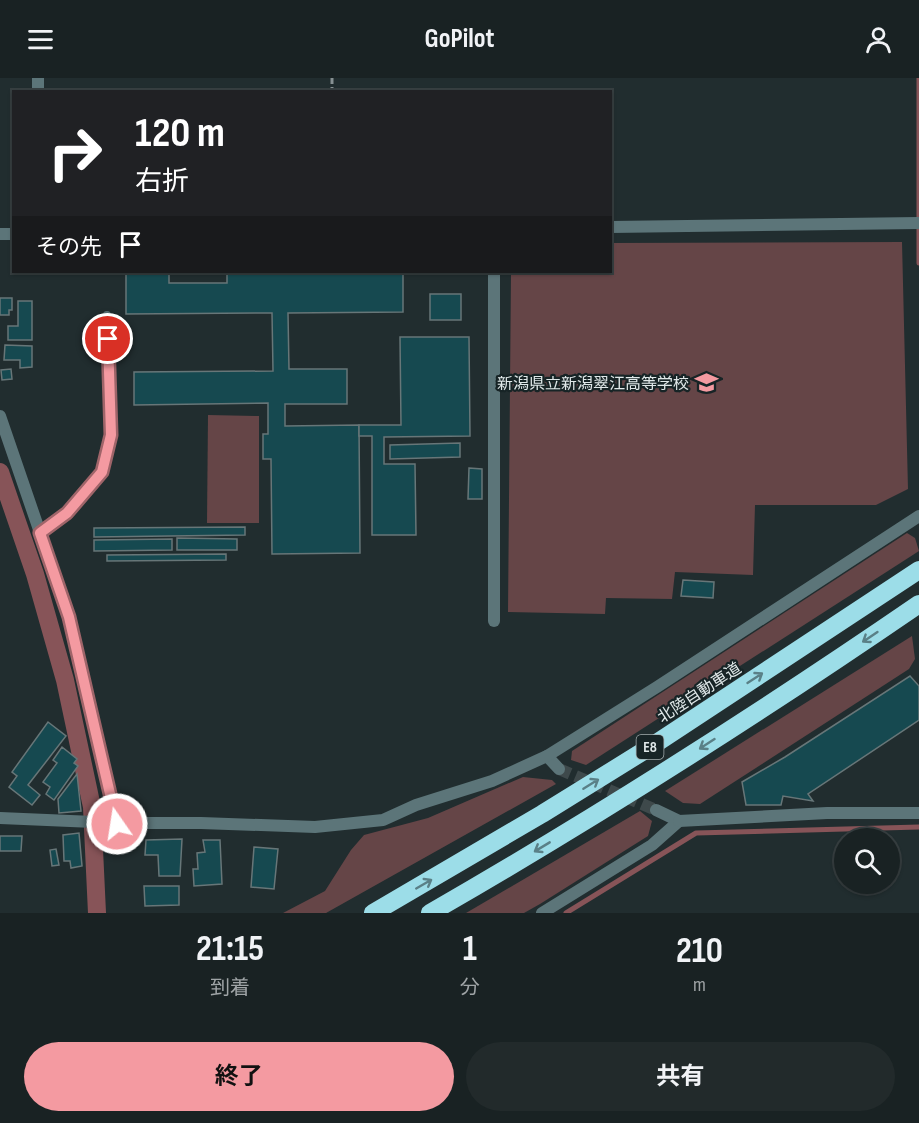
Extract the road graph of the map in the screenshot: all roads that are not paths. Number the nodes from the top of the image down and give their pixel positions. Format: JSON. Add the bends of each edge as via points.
{"nodes":[{"id":1,"x":919,"y":223,"type":"edge"},
{"id":2,"x":612,"y":227,"type":"edge"},
{"id":3,"x":494,"y":273,"type":"edge"},
{"id":4,"x":107,"y":315,"type":"dead end"},
{"id":5,"x":0,"y":416,"type":"edge"},
{"id":6,"x":919,"y":516,"type":"edge"},
{"id":7,"x":40,"y":533,"type":"junction"},
{"id":8,"x":919,"y":570,"type":"edge"},
{"id":9,"x":919,"y":604,"type":"edge"},
{"id":10,"x":494,"y":621,"type":"dead end"},
{"id":11,"x":547,"y":756,"type":"junction"},
{"id":12,"x":559,"y":769,"type":"tunnel mouth"},
{"id":13,"x":656,"y":810,"type":"tunnel mouth"},
{"id":14,"x":919,"y":813,"type":"edge"},
{"id":15,"x":0,"y":818,"type":"edge"},
{"id":16,"x":679,"y":821,"type":"junction"},
{"id":17,"x":117,"y":824,"type":"junction"},
{"id":18,"x":373,"y":913,"type":"edge"},
{"id":19,"x":430,"y":913,"type":"edge"},
{"id":20,"x":542,"y":913,"type":"edge"}],
"edges":[{"from":1,"to":2,"type":"street"},
{"from":3,"to":10,"type":"street"},
{"from":4,"to":7,"type":"lane","via":[[111,435],[102,472],[67,513]]},
{"from":5,"to":7,"type":"street"},
{"from":6,"to":11,"type":"street"},
{"from":7,"to":17,"type":"street","via":[[69,617]]},
{"from":18,"to":8,"type":"highway","name":"北陸自動車道","number":"E8","one_way":true,"via":[[655,744]]},
{"from":9,"to":19,"type":"highway","number":"E8","one_way":true,"via":[[565,834]]},
{"from":11,"to":12,"type":"street"},
{"from":11,"to":17,"type":"street","via":[[492,781],[383,820],[315,827]]},
{"from":13,"to":16,"type":"street"},
{"from":14,"to":16,"type":"street","via":[[827,813]]},
{"from":15,"to":17,"type":"street"},
{"from":16,"to":20,"type":"street","via":[[652,845]]}]}
